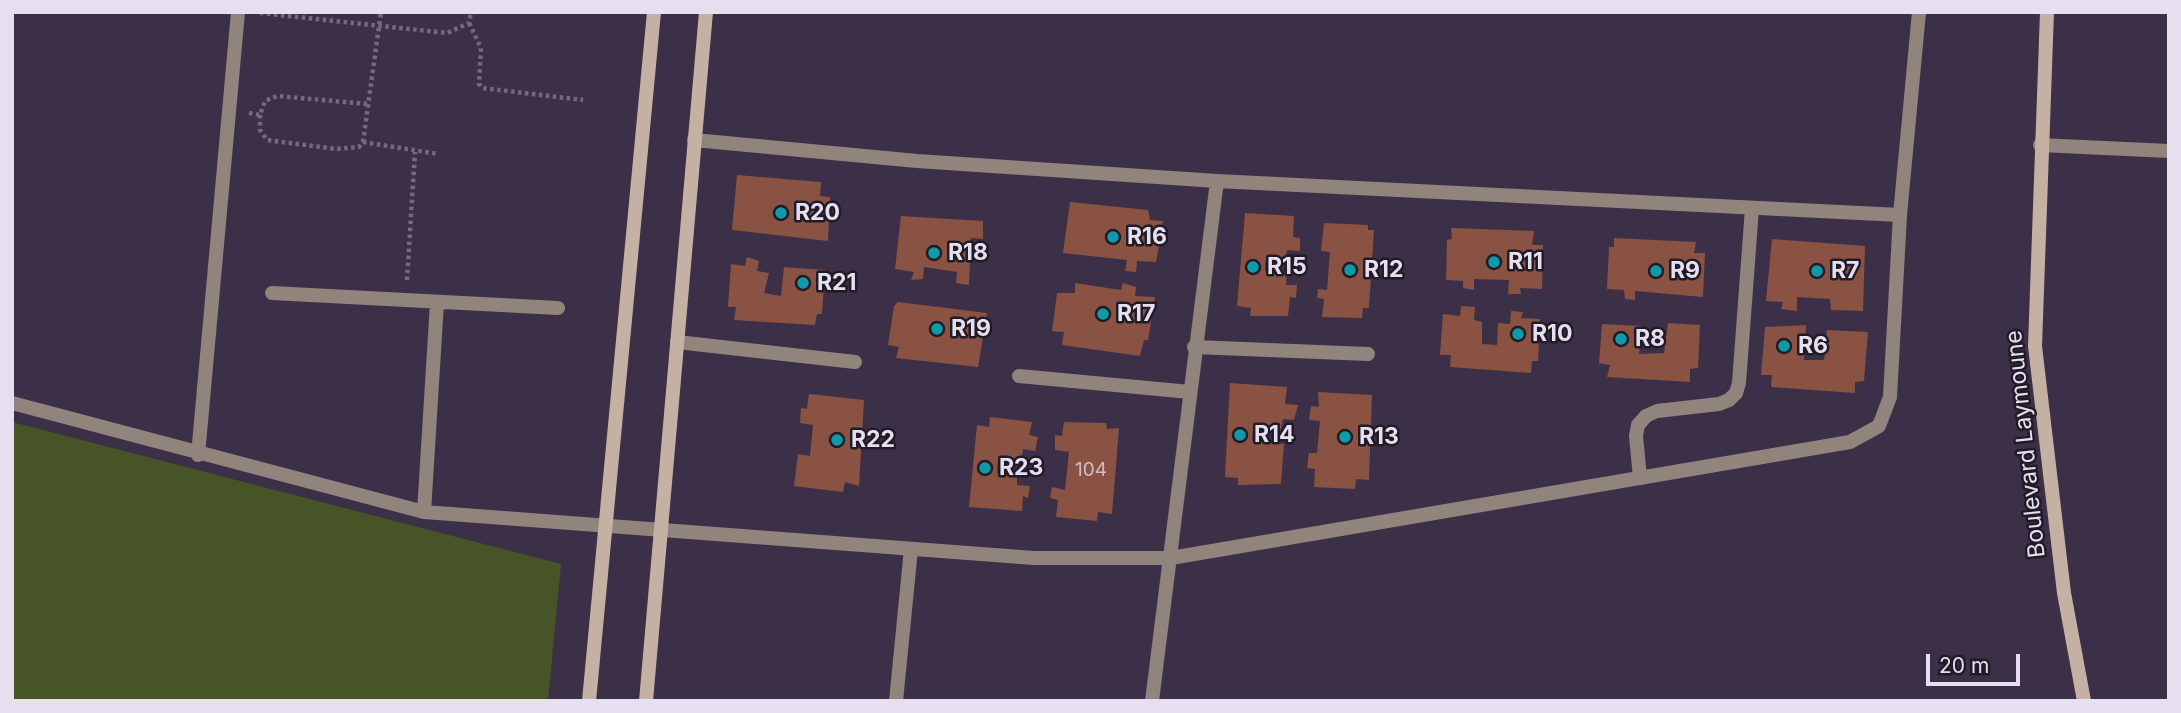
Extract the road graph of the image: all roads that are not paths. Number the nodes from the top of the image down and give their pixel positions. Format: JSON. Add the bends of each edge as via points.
{"nodes":[{"id":1,"x":238,"y":12,"type":"edge"},
{"id":2,"x":654,"y":12,"type":"edge"},
{"id":3,"x":706,"y":12,"type":"edge"},
{"id":4,"x":1919,"y":12,"type":"edge"},
{"id":5,"x":2047,"y":12,"type":"edge"},
{"id":6,"x":694,"y":140,"type":"junction"},
{"id":7,"x":2040,"y":145,"type":"junction"},
{"id":8,"x":2169,"y":151,"type":"edge"},
{"id":9,"x":1217,"y":181,"type":"junction"},
{"id":10,"x":1752,"y":208,"type":"junction"},
{"id":11,"x":1900,"y":215,"type":"junction"},
{"id":12,"x":272,"y":293,"type":"dead end"},
{"id":13,"x":437,"y":303,"type":"junction"},
{"id":14,"x":558,"y":308,"type":"dead end"},
{"id":15,"x":677,"y":342,"type":"junction"},
{"id":16,"x":1194,"y":347,"type":"junction"},
{"id":17,"x":1368,"y":354,"type":"dead end"},
{"id":18,"x":855,"y":362,"type":"dead end"},
{"id":19,"x":1019,"y":376,"type":"dead end"},
{"id":20,"x":1190,"y":392,"type":"junction"},
{"id":21,"x":12,"y":403,"type":"edge"},
{"id":22,"x":198,"y":455,"type":"junction"},
{"id":23,"x":1640,"y":478,"type":"junction"},
{"id":24,"x":424,"y":512,"type":"junction"},
{"id":25,"x":607,"y":528,"type":"junction"},
{"id":26,"x":660,"y":530,"type":"junction"},
{"id":27,"x":911,"y":549,"type":"junction"},
{"id":28,"x":1171,"y":558,"type":"junction"},
{"id":29,"x":589,"y":701,"type":"edge"},
{"id":30,"x":646,"y":701,"type":"edge"},
{"id":31,"x":896,"y":701,"type":"edge"},
{"id":32,"x":1152,"y":701,"type":"edge"},
{"id":33,"x":2084,"y":701,"type":"edge"}],
"edges":[{"from":1,"to":22,"type":"street"},
{"from":2,"to":25,"type":"street"},
{"from":3,"to":6,"type":"street"},
{"from":4,"to":11,"type":"street"},
{"from":5,"to":7,"type":"street","name":"Boulevard Laymoune"},
{"from":6,"to":9,"type":"street"},
{"from":6,"to":15,"type":"street"},
{"from":7,"to":8,"type":"street"},
{"from":7,"to":33,"type":"street","name":"Boulevard Laymoune","via":[[2035,346],[2064,593]]},
{"from":9,"to":10,"type":"street"},
{"from":9,"to":16,"type":"street"},
{"from":10,"to":11,"type":"street"},
{"from":10,"to":23,"type":"street","via":[[1736,393],[1719,404],[1646,416],[1636,436]]},
{"from":11,"to":23,"type":"street","via":[[1890,397],[1879,426],[1850,442]]},
{"from":12,"to":13,"type":"street"},
{"from":13,"to":14,"type":"street"},
{"from":13,"to":24,"type":"street"},
{"from":15,"to":18,"type":"street"},
{"from":15,"to":26,"type":"street"},
{"from":16,"to":17,"type":"street"},
{"from":16,"to":20,"type":"street"},
{"from":19,"to":20,"type":"street"},
{"from":20,"to":28,"type":"street"},
{"from":21,"to":22,"type":"street"},
{"from":22,"to":24,"type":"street"},
{"from":23,"to":28,"type":"street"},
{"from":24,"to":25,"type":"street"},
{"from":25,"to":26,"type":"street"},
{"from":25,"to":29,"type":"street"},
{"from":26,"to":27,"type":"street"},
{"from":26,"to":30,"type":"street"},
{"from":27,"to":28,"type":"street","via":[[1034,558]]},
{"from":27,"to":31,"type":"street"},
{"from":28,"to":32,"type":"street"}]}
